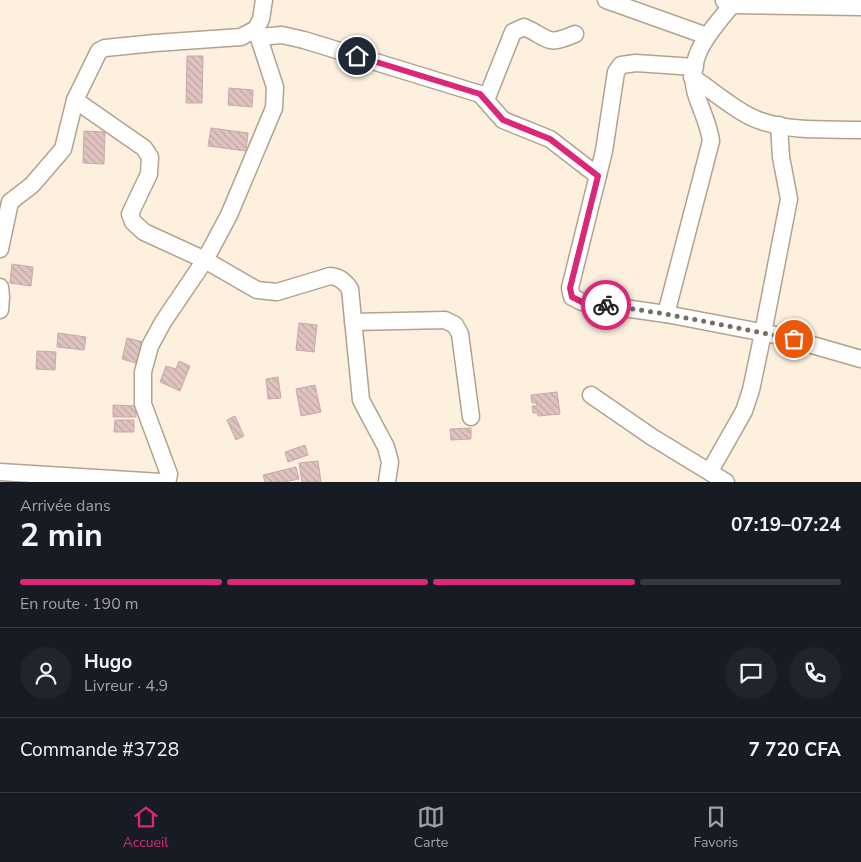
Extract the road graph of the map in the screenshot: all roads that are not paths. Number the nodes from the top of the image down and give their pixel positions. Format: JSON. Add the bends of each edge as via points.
{"nodes":[{"id":1,"x":264,"y":0,"type":"edge"},
{"id":2,"x":606,"y":0,"type":"edge"},
{"id":3,"x":727,"y":3,"type":"edge"},
{"id":4,"x":803,"y":3,"type":"edge"},
{"id":5,"x":861,"y":6,"type":"edge"},
{"id":6,"x":257,"y":33,"type":"junction"},
{"id":7,"x":574,"y":34,"type":"dead end"},
{"id":8,"x":707,"y":36,"type":"junction"},
{"id":9,"x":694,"y":72,"type":"junction"},
{"id":10,"x":74,"y":100,"type":"junction"},
{"id":11,"x":486,"y":100,"type":"junction"},
{"id":12,"x":779,"y":125,"type":"junction"},
{"id":13,"x":861,"y":130,"type":"edge"},
{"id":14,"x":598,"y":176,"type":"junction"},
{"id":15,"x":0,"y":249,"type":"edge"},
{"id":16,"x":205,"y":260,"type":"junction"},
{"id":17,"x":0,"y":287,"type":"edge"},
{"id":18,"x":0,"y":310,"type":"edge"},
{"id":19,"x":666,"y":314,"type":"junction"},
{"id":20,"x":353,"y":322,"type":"junction"},
{"id":21,"x":763,"y":333,"type":"junction"},
{"id":22,"x":861,"y":359,"type":"edge"},
{"id":23,"x":591,"y":395,"type":"dead end"},
{"id":24,"x":471,"y":417,"type":"dead end"},
{"id":25,"x":710,"y":471,"type":"junction"},
{"id":26,"x":0,"y":472,"type":"edge"},
{"id":27,"x":387,"y":482,"type":"edge"},
{"id":28,"x":726,"y":482,"type":"edge"}],
"edges":[{"from":1,"to":6,"type":"street"},
{"from":2,"to":8,"type":"street"},
{"from":3,"to":4,"type":"street"},
{"from":3,"to":8,"type":"street"},
{"from":4,"to":5,"type":"street"},
{"from":6,"to":10,"type":"street","via":[[105,48],[96,55]]},
{"from":6,"to":11,"type":"street","via":[[304,40],[480,94]]},
{"from":6,"to":16,"type":"street","via":[[275,87],[274,108],[229,215]]},
{"from":7,"to":11,"type":"street","via":[[558,41],[546,40],[524,27],[513,32]]},
{"from":8,"to":9,"type":"street","via":[[699,49]]},
{"from":9,"to":12,"type":"street","via":[[748,115]]},
{"from":9,"to":14,"type":"street","via":[[636,63],[622,65],[616,72]]},
{"from":9,"to":19,"type":"street","via":[[697,96],[711,141]]},
{"from":10,"to":15,"type":"street","via":[[63,149],[32,186],[10,202]]},
{"from":10,"to":16,"type":"street","via":[[144,148],[150,157],[149,174],[130,214],[133,222],[144,232]]},
{"from":11,"to":14,"type":"street","via":[[503,120],[550,139]]},
{"from":12,"to":13,"type":"street"},
{"from":12,"to":21,"type":"street","via":[[789,199]]},
{"from":14,"to":19,"type":"street","via":[[570,288],[572,297],[582,302]]},
{"from":16,"to":20,"type":"street","via":[[266,292],[277,292],[330,276],[338,277],[350,289]]},
{"from":16,"to":26,"type":"street","via":[[163,322],[150,346],[143,372],[143,404],[169,474],[168,479],[161,482]]},
{"from":17,"to":18,"type":"street"},
{"from":19,"to":21,"type":"street"},
{"from":20,"to":24,"type":"street","via":[[445,320],[456,325]]},
{"from":20,"to":27,"type":"street","via":[[361,400],[386,448],[390,462]]},
{"from":21,"to":22,"type":"street"},
{"from":21,"to":25,"type":"street","via":[[744,411]]},
{"from":23,"to":25,"type":"street","via":[[652,437]]},
{"from":25,"to":28,"type":"street"}]}
